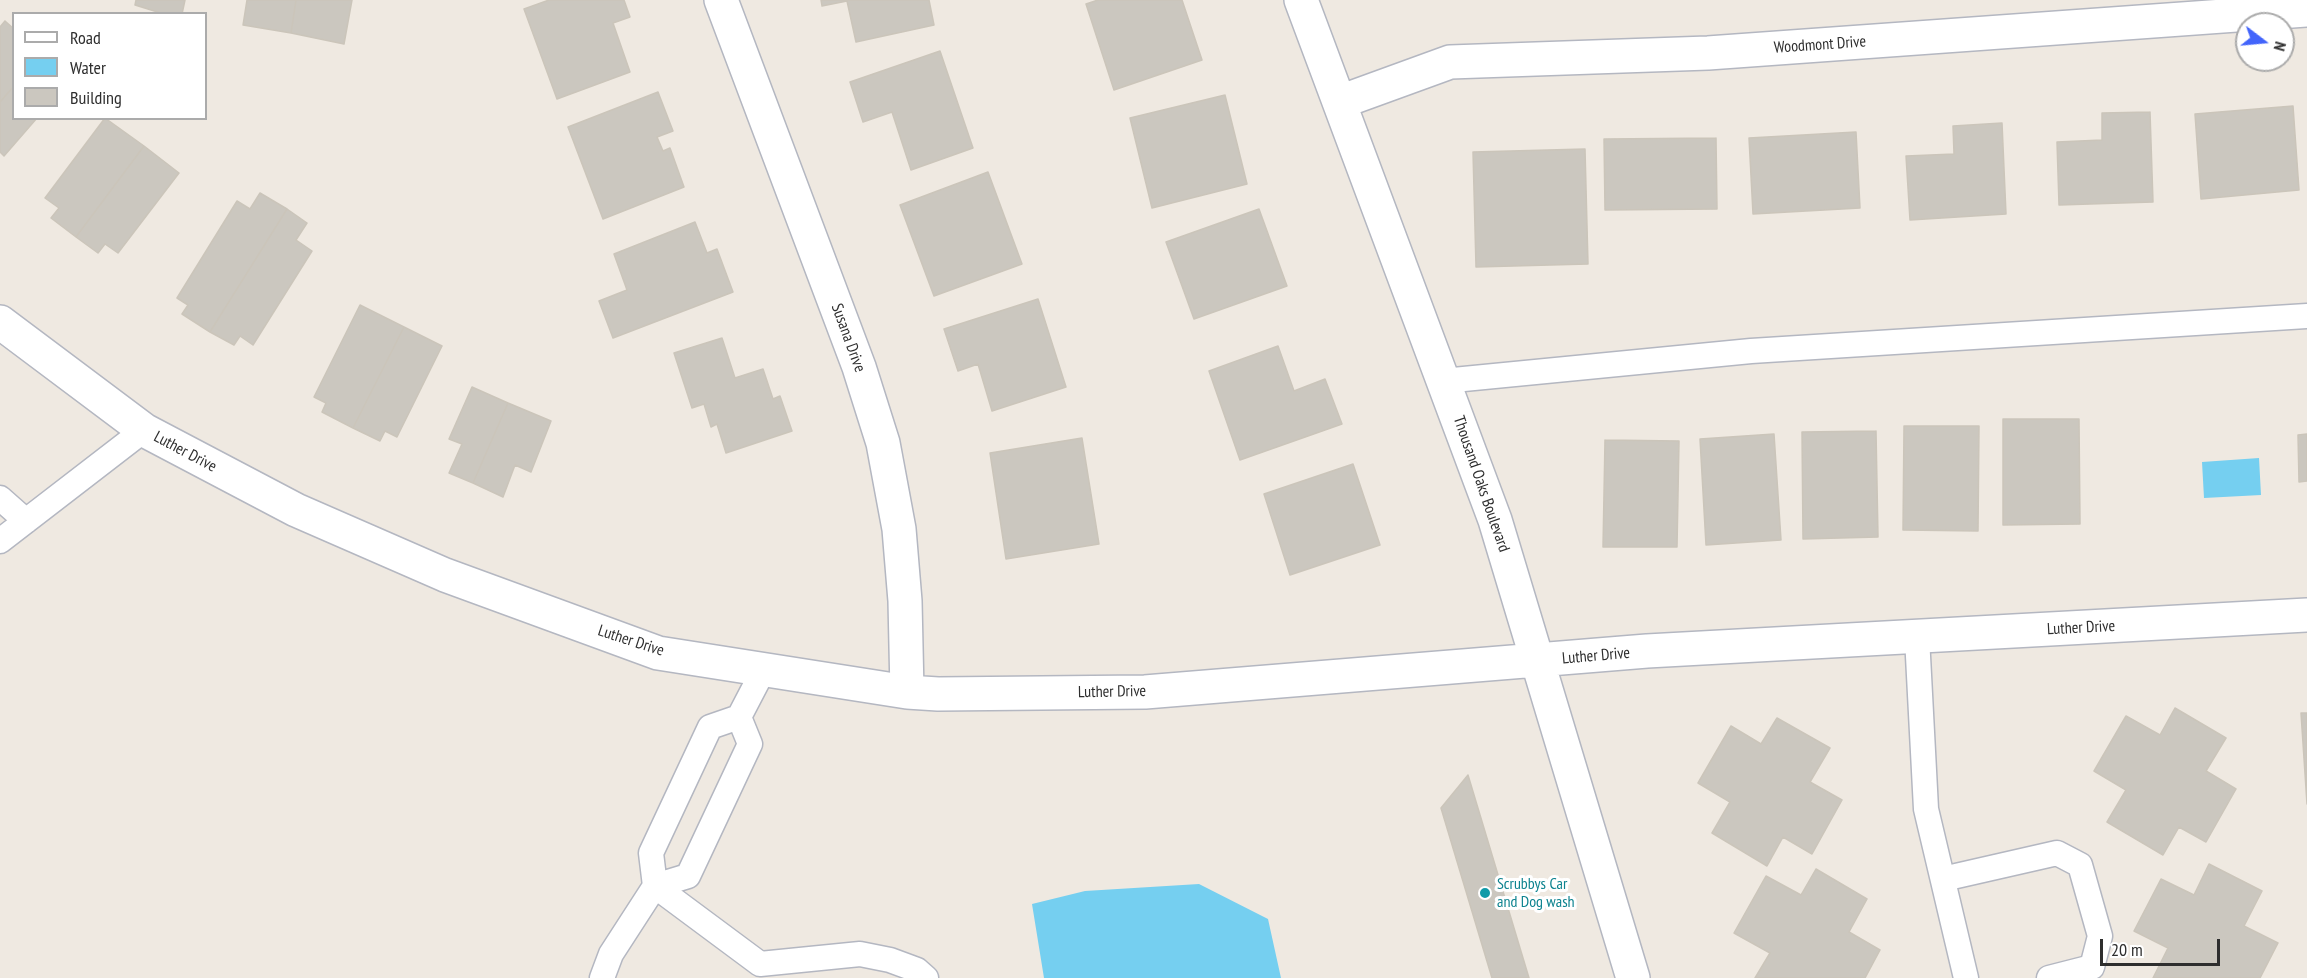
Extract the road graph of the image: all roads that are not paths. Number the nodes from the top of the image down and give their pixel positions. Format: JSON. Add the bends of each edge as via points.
{"nodes":[{"id":1,"x":721,"y":0,"type":"edge"},
{"id":2,"x":1301,"y":0,"type":"edge"},
{"id":3,"x":2307,"y":10,"type":"edge"},
{"id":4,"x":1340,"y":102,"type":"junction"},
{"id":5,"x":2307,"y":316,"type":"edge"},
{"id":6,"x":0,"y":322,"type":"edge"},
{"id":7,"x":1443,"y":381,"type":"junction"},
{"id":8,"x":144,"y":430,"type":"junction"},
{"id":9,"x":0,"y":498,"type":"edge"},
{"id":10,"x":26,"y":521,"type":"junction"},
{"id":11,"x":0,"y":541,"type":"edge"},
{"id":12,"x":2307,"y":615,"type":"edge"},
{"id":13,"x":1917,"y":637,"type":"junction"},
{"id":14,"x":1539,"y":661,"type":"junction"},
{"id":15,"x":764,"y":669,"type":"junction"},
{"id":16,"x":907,"y":692,"type":"junction"},
{"id":17,"x":739,"y":717,"type":"junction"},
{"id":18,"x":1942,"y":879,"type":"junction"},
{"id":19,"x":655,"y":886,"type":"junction"},
{"id":20,"x":759,"y":971,"type":"edge"},
{"id":21,"x":602,"y":978,"type":"edge"},
{"id":22,"x":926,"y":978,"type":"edge"},
{"id":23,"x":1633,"y":978,"type":"edge"},
{"id":24,"x":1966,"y":978,"type":"edge"},
{"id":25,"x":2049,"y":978,"type":"edge"}],
"edges":[{"from":1,"to":16,"type":"street","name":"Susana Drive","via":[[860,368],[883,442],[899,529]]},
{"from":2,"to":4,"type":"street","name":"Thousand Oaks Boulevard"},
{"from":3,"to":4,"type":"street","name":"Woodmont Drive","via":[[1708,53],[1450,62]]},
{"from":4,"to":7,"type":"street","name":"Thousand Oaks Boulevard"},
{"from":5,"to":7,"type":"lane","via":[[1752,351]]},
{"from":6,"to":8,"type":"street","name":"Luther Drive"},
{"from":7,"to":14,"type":"street","name":"Thousand Oaks Boulevard","via":[[1495,520]]},
{"from":8,"to":10,"type":"lane"},
{"from":8,"to":15,"type":"street","name":"Luther Drive","via":[[296,510],[445,575],[658,653]]},
{"from":9,"to":10,"type":"lane"},
{"from":10,"to":11,"type":"lane"},
{"from":12,"to":13,"type":"street","name":"Luther Drive"},
{"from":13,"to":14,"type":"street","name":"Luther Drive","via":[[1647,651]]},
{"from":13,"to":18,"type":"lane","via":[[1926,809]]},
{"from":14,"to":16,"type":"street","name":"Luther Drive","via":[[1145,692]]},
{"from":14,"to":23,"type":"street","name":"Thousand Oaks Boulevard"},
{"from":15,"to":16,"type":"street","name":"Luther Drive"},
{"from":15,"to":17,"type":"lane"},
{"from":17,"to":19,"type":"lane","via":[[710,728],[651,853]]},
{"from":17,"to":19,"type":"lane","via":[[750,744],[688,876]]},
{"from":18,"to":24,"type":"lane"},
{"from":18,"to":25,"type":"lane","via":[[2057,853],[2080,865],[2100,936],[2092,967]]},
{"from":19,"to":20,"type":"lane"},
{"from":19,"to":21,"type":"lane","via":[[611,954]]},
{"from":20,"to":22,"type":"lane","via":[[860,954],[890,960],[917,970]]}]}
